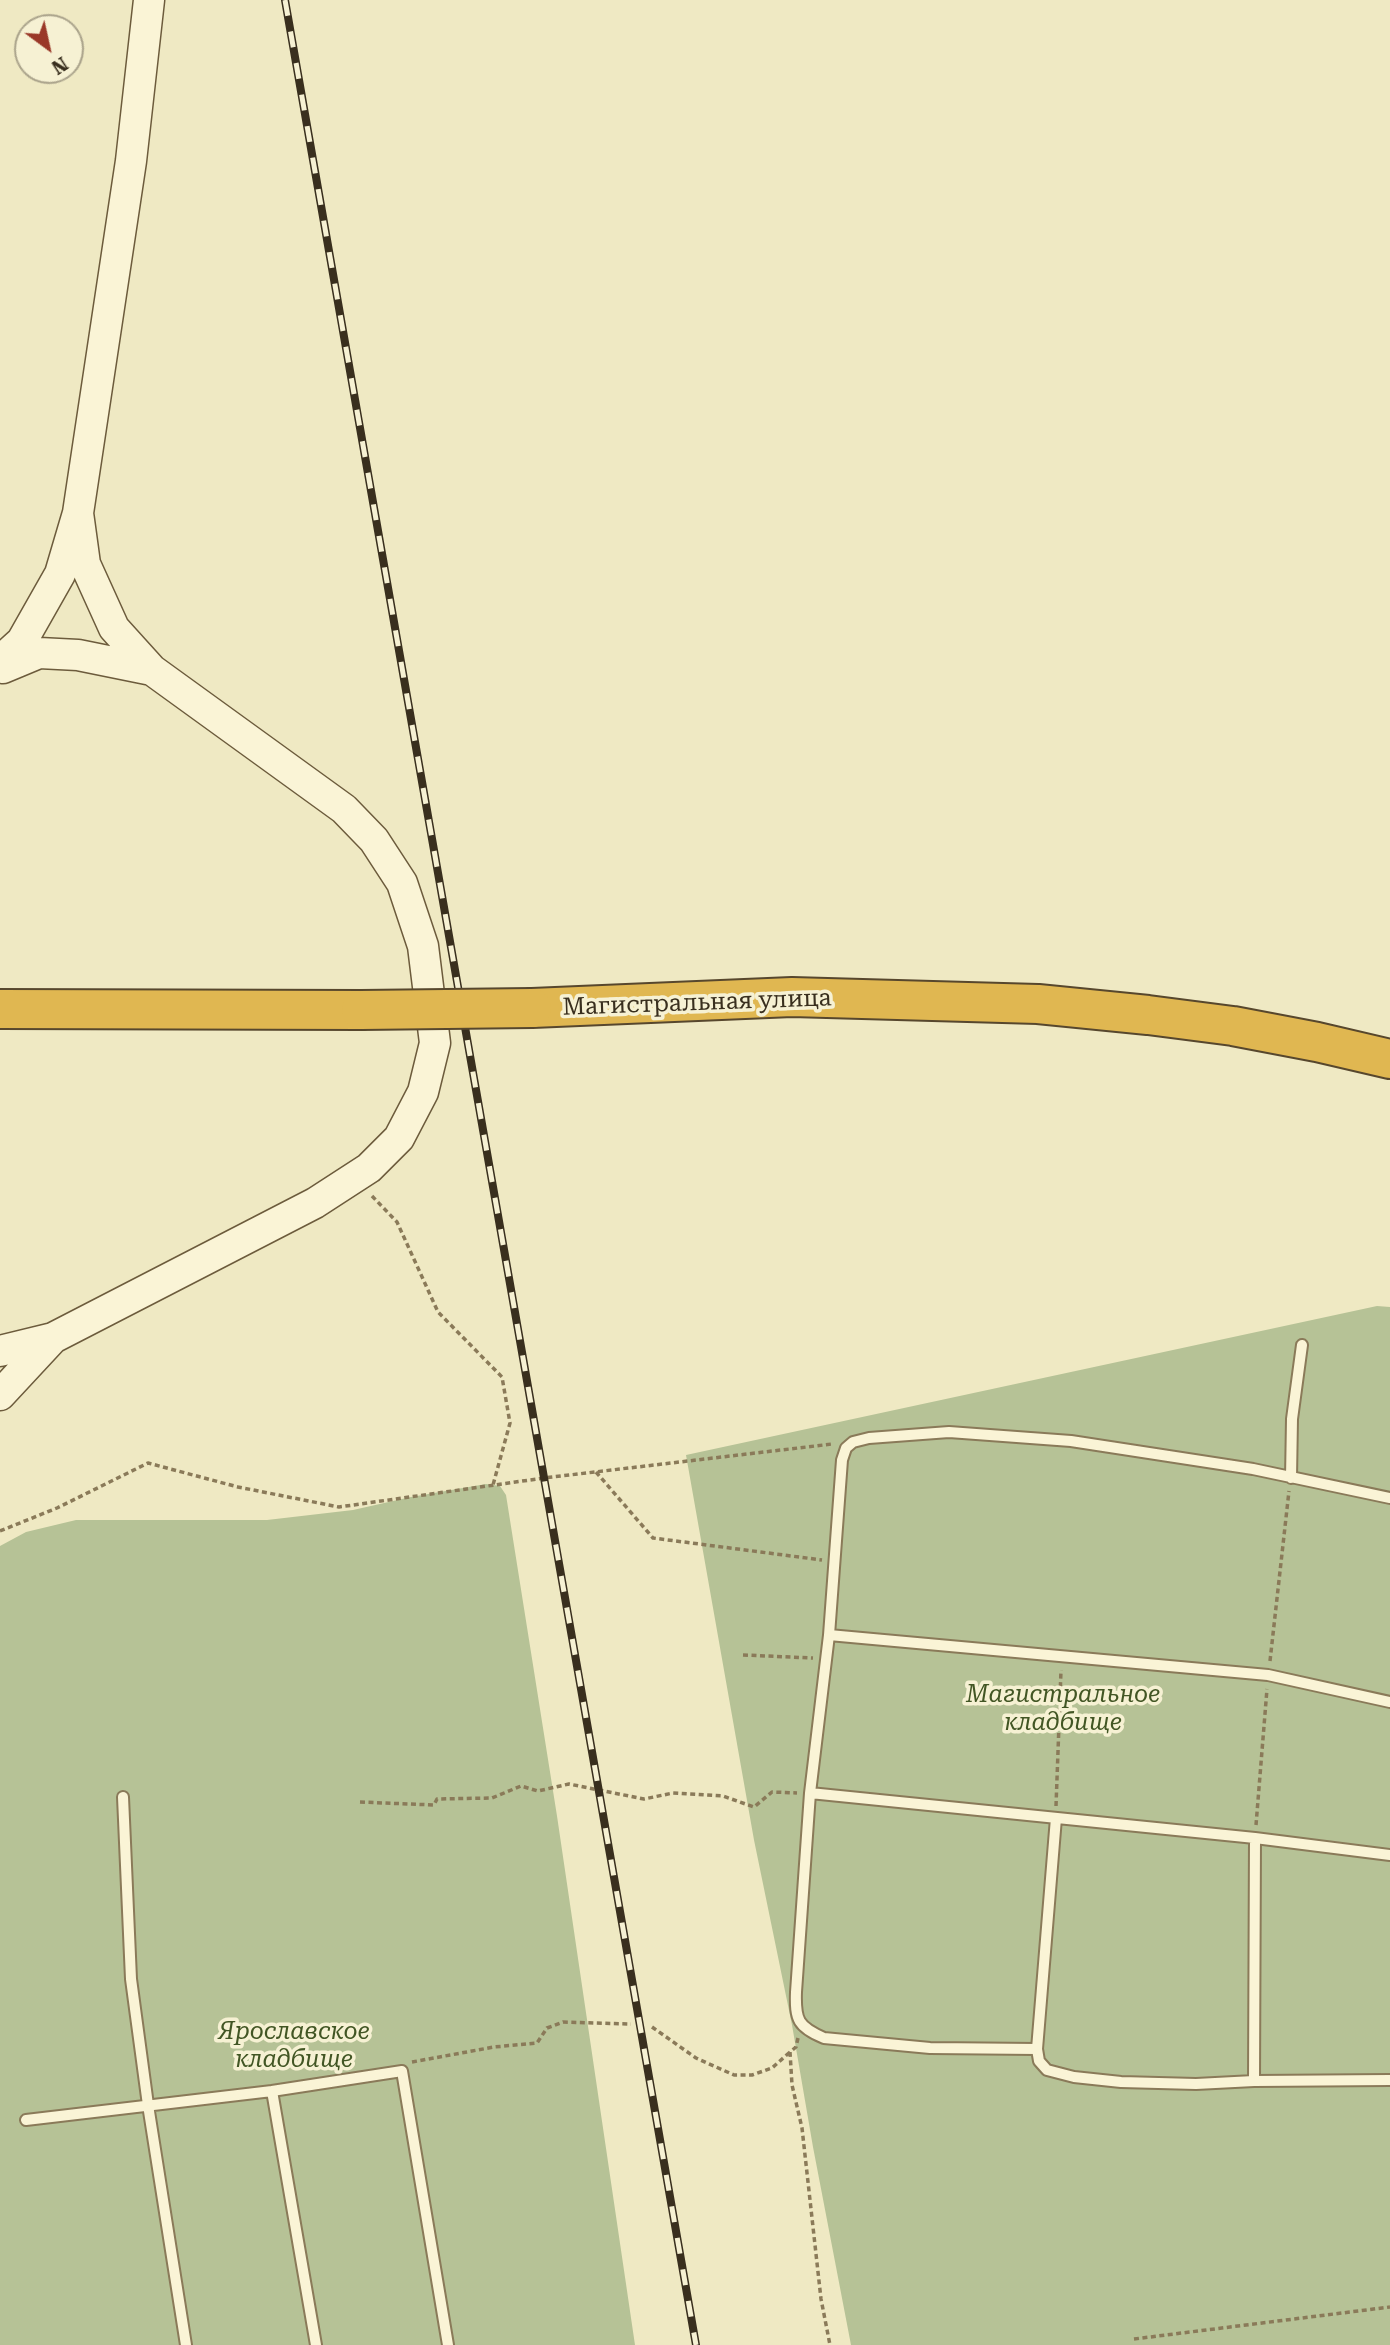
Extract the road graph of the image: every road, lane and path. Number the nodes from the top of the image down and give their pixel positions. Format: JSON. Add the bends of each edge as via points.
{"nodes":[{"id":1,"x":149,"y":0,"type":"edge"},
{"id":2,"x":78,"y":513,"type":"junction"},
{"id":3,"x":0,"y":660,"type":"edge"},
{"id":4,"x":0,"y":670,"type":"edge"},
{"id":5,"x":152,"y":670,"type":"junction"},
{"id":6,"x":0,"y":1009,"type":"edge"},
{"id":7,"x":1390,"y":1059,"type":"edge"},
{"id":8,"x":368,"y":1192,"type":"dead end"},
{"id":9,"x":53,"y":1338,"type":"junction"},
{"id":10,"x":1302,"y":1345,"type":"dead end"},
{"id":11,"x":0,"y":1351,"type":"edge"},
{"id":12,"x":0,"y":1395,"type":"edge"},
{"id":13,"x":853,"y":1442,"type":"junction"},
{"id":14,"x":596,"y":1472,"type":"junction"},
{"id":15,"x":1291,"y":1478,"type":"junction"},
{"id":16,"x":493,"y":1485,"type":"junction"},
{"id":17,"x":1390,"y":1498,"type":"edge"},
{"id":18,"x":0,"y":1531,"type":"edge"},
{"id":19,"x":835,"y":1562,"type":"junction"},
{"id":20,"x":829,"y":1635,"type":"junction"},
{"id":21,"x":743,"y":1655,"type":"dead end"},
{"id":22,"x":1061,"y":1655,"type":"junction"},
{"id":23,"x":826,"y":1658,"type":"junction"},
{"id":24,"x":1268,"y":1675,"type":"junction"},
{"id":25,"x":1390,"y":1702,"type":"edge"},
{"id":26,"x":810,"y":1793,"type":"junction"},
{"id":27,"x":123,"y":1797,"type":"dead end"},
{"id":28,"x":360,"y":1802,"type":"dead end"},
{"id":29,"x":1056,"y":1818,"type":"junction"},
{"id":30,"x":1255,"y":1838,"type":"junction"},
{"id":31,"x":1390,"y":1855,"type":"edge"},
{"id":32,"x":631,"y":2024,"type":"dead end"},
{"id":33,"x":802,"y":2025,"type":"junction"},
{"id":34,"x":652,"y":2026,"type":"dead end"},
{"id":35,"x":1037,"y":2049,"type":"junction"},
{"id":36,"x":790,"y":2052,"type":"junction"},
{"id":37,"x":402,"y":2071,"type":"junction"},
{"id":38,"x":1390,"y":2080,"type":"edge"},
{"id":39,"x":1254,"y":2081,"type":"junction"},
{"id":40,"x":272,"y":2091,"type":"junction"},
{"id":41,"x":148,"y":2105,"type":"junction"},
{"id":42,"x":26,"y":2120,"type":"dead end"},
{"id":43,"x":1390,"y":2307,"type":"edge"},
{"id":44,"x":1134,"y":2339,"type":"dead end"},
{"id":45,"x":186,"y":2345,"type":"edge"},
{"id":46,"x":316,"y":2345,"type":"edge"},
{"id":47,"x":448,"y":2345,"type":"edge"},
{"id":48,"x":830,"y":2345,"type":"edge"}],
"edges":[{"from":1,"to":2,"type":"main road","via":[[131,161]]},
{"from":2,"to":3,"type":"main road","via":[[60,574],[22,641]]},
{"from":2,"to":5,"type":"main road","via":[[85,564],[114,628]]},
{"from":4,"to":5,"type":"main road","via":[[39,653],[78,655]]},
{"from":5,"to":9,"type":"main road","via":[[344,809],[374,840],[402,883],[424,946],[435,1043],[423,1092],[399,1138],[369,1168],[315,1203]]},
{"from":6,"to":7,"type":"highway","name":"Магистральная улица","bridge":true,"via":[[532,1008],[792,997],[1038,1004],[1233,1026]]},
{"from":8,"to":16,"type":"path","via":[[397,1222],[438,1312],[502,1377],[509,1423]]},
{"from":9,"to":11,"type":"main road"},
{"from":9,"to":12,"type":"main road"},
{"from":10,"to":15,"type":"lane","via":[[1292,1419]]},
{"from":13,"to":14,"type":"path"},
{"from":13,"to":15,"type":"lane","via":[[949,1432],[1070,1441]]},
{"from":13,"to":19,"type":"lane","via":[[842,1460]]},
{"from":14,"to":16,"type":"path"},
{"from":14,"to":19,"type":"path","via":[[653,1538]]},
{"from":15,"to":17,"type":"lane"},
{"from":15,"to":24,"type":"path"},
{"from":16,"to":18,"type":"path","via":[[339,1507],[148,1464]]},
{"from":19,"to":20,"type":"lane"},
{"from":20,"to":22,"type":"lane"},
{"from":20,"to":23,"type":"lane"},
{"from":21,"to":23,"type":"path"},
{"from":22,"to":24,"type":"lane"},
{"from":22,"to":29,"type":"path"},
{"from":23,"to":26,"type":"lane"},
{"from":24,"to":25,"type":"lane"},
{"from":24,"to":30,"type":"path"},
{"from":26,"to":28,"type":"path","via":[[772,1792],[754,1807],[723,1796],[673,1793],[644,1799],[569,1784],[538,1791],[521,1786],[492,1798],[437,1799],[434,1805]]},
{"from":26,"to":29,"type":"lane"},
{"from":26,"to":33,"type":"lane","via":[[795,2008]]},
{"from":27,"to":41,"type":"lane","via":[[131,1979]]},
{"from":29,"to":30,"type":"lane"},
{"from":29,"to":35,"type":"lane"},
{"from":30,"to":31,"type":"lane"},
{"from":30,"to":39,"type":"lane"},
{"from":32,"to":37,"type":"path","via":[[564,2022],[547,2028],[537,2043],[414,2060]]},
{"from":33,"to":35,"type":"lane","via":[[824,2038],[930,2048]]},
{"from":33,"to":36,"type":"path"},
{"from":34,"to":36,"type":"path","via":[[696,2058],[734,2075],[772,2068]]},
{"from":35,"to":39,"type":"lane","via":[[1047,2070],[1074,2077],[1196,2084]]},
{"from":36,"to":48,"type":"path"},
{"from":37,"to":40,"type":"lane"},
{"from":37,"to":47,"type":"lane"},
{"from":38,"to":39,"type":"lane"},
{"from":40,"to":41,"type":"lane"},
{"from":40,"to":46,"type":"lane"},
{"from":41,"to":42,"type":"lane"},
{"from":41,"to":45,"type":"lane"},
{"from":43,"to":44,"type":"path"}]}
